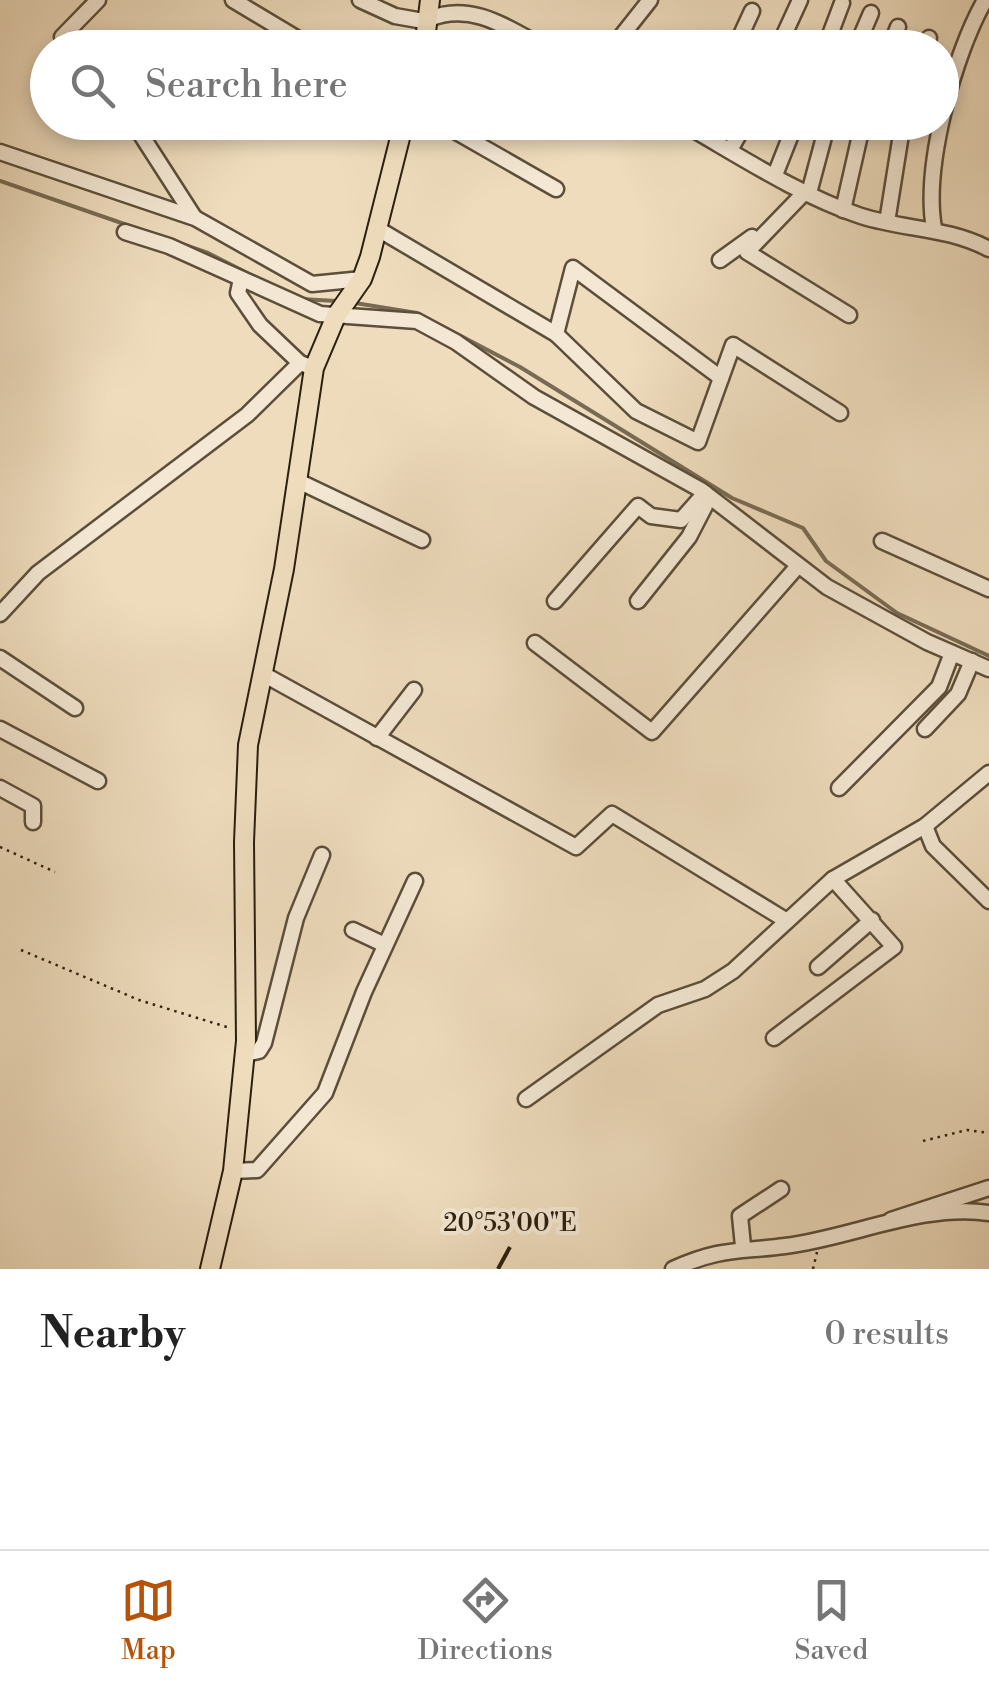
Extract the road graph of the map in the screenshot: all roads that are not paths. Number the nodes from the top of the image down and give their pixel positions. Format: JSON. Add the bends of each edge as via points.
{"nodes":[{"id":1,"x":98,"y":0,"type":"edge"},
{"id":2,"x":233,"y":0,"type":"edge"},
{"id":3,"x":360,"y":0,"type":"edge"},
{"id":4,"x":650,"y":0,"type":"edge"},
{"id":5,"x":800,"y":0,"type":"edge"},
{"id":6,"x":984,"y":0,"type":"edge"},
{"id":7,"x":842,"y":4,"type":"dead end"},
{"id":8,"x":464,"y":6,"type":"edge"},
{"id":9,"x":752,"y":11,"type":"dead end"},
{"id":10,"x":429,"y":13,"type":"edge"},
{"id":11,"x":871,"y":13,"type":"dead end"},
{"id":12,"x":898,"y":27,"type":"dead end"},
{"id":13,"x":69,"y":30,"type":"edge"},
{"id":14,"x":283,"y":30,"type":"edge"},
{"id":15,"x":512,"y":30,"type":"edge"},
{"id":16,"x":626,"y":30,"type":"edge"},
{"id":17,"x":743,"y":30,"type":"edge"},
{"id":18,"x":786,"y":30,"type":"edge"},
{"id":19,"x":832,"y":30,"type":"edge"},
{"id":20,"x":864,"y":30,"type":"edge"},
{"id":21,"x":897,"y":30,"type":"edge"},
{"id":22,"x":959,"y":63,"type":"edge"},
{"id":23,"x":144,"y":140,"type":"edge"},
{"id":24,"x":400,"y":140,"type":"edge"},
{"id":25,"x":471,"y":140,"type":"edge"},
{"id":26,"x":714,"y":140,"type":"edge"},
{"id":27,"x":736,"y":140,"type":"edge"},
{"id":28,"x":789,"y":140,"type":"edge"},
{"id":29,"x":822,"y":140,"type":"edge"},
{"id":30,"x":859,"y":140,"type":"edge"},
{"id":31,"x":901,"y":140,"type":"edge"},
{"id":32,"x":941,"y":140,"type":"edge"},
{"id":33,"x":730,"y":150,"type":"junction"},
{"id":34,"x":0,"y":152,"type":"edge"},
{"id":35,"x":775,"y":174,"type":"junction"},
{"id":36,"x":556,"y":189,"type":"dead end"},
{"id":37,"x":804,"y":191,"type":"junction"},
{"id":38,"x":844,"y":210,"type":"junction"},
{"id":39,"x":194,"y":218,"type":"junction"},
{"id":40,"x":887,"y":222,"type":"junction"},
{"id":41,"x":934,"y":228,"type":"junction"},
{"id":42,"x":378,"y":229,"type":"junction"},
{"id":43,"x":125,"y":232,"type":"dead end"},
{"id":44,"x":989,"y":249,"type":"edge"},
{"id":45,"x":720,"y":260,"type":"dead end"},
{"id":46,"x":362,"y":278,"type":"junction"},
{"id":47,"x":241,"y":280,"type":"junction"},
{"id":48,"x":336,"y":316,"type":"junction"},
{"id":49,"x":849,"y":316,"type":"dead end"},
{"id":50,"x":556,"y":334,"type":"junction"},
{"id":51,"x":307,"y":366,"type":"junction"},
{"id":52,"x":721,"y":378,"type":"junction"},
{"id":53,"x":840,"y":413,"type":"dead end"},
{"id":54,"x":298,"y":481,"type":"junction"},
{"id":55,"x":707,"y":494,"type":"junction"},
{"id":56,"x":422,"y":540,"type":"dead end"},
{"id":57,"x":882,"y":541,"type":"dead end"},
{"id":58,"x":796,"y":568,"type":"junction"},
{"id":59,"x":989,"y":589,"type":"edge"},
{"id":60,"x":638,"y":600,"type":"dead end"},
{"id":61,"x":555,"y":601,"type":"dead end"},
{"id":62,"x":0,"y":612,"type":"edge"},
{"id":63,"x":535,"y":643,"type":"dead end"},
{"id":64,"x":952,"y":653,"type":"junction"},
{"id":65,"x":0,"y":658,"type":"edge"},
{"id":66,"x":972,"y":662,"type":"junction"},
{"id":67,"x":989,"y":669,"type":"edge"},
{"id":68,"x":263,"y":674,"type":"junction"},
{"id":69,"x":414,"y":690,"type":"dead end"},
{"id":70,"x":75,"y":708,"type":"dead end"},
{"id":71,"x":0,"y":729,"type":"edge"},
{"id":72,"x":926,"y":730,"type":"dead end"},
{"id":73,"x":377,"y":738,"type":"junction"},
{"id":74,"x":989,"y":773,"type":"edge"},
{"id":75,"x":98,"y":781,"type":"dead end"},
{"id":76,"x":0,"y":788,"type":"edge"},
{"id":77,"x":838,"y":788,"type":"dead end"},
{"id":78,"x":33,"y":822,"type":"dead end"},
{"id":79,"x":925,"y":826,"type":"junction"},
{"id":80,"x":322,"y":855,"type":"dead end"},
{"id":81,"x":834,"y":879,"type":"junction"},
{"id":82,"x":416,"y":881,"type":"dead end"},
{"id":83,"x":989,"y":900,"type":"edge"},
{"id":84,"x":872,"y":920,"type":"junction"},
{"id":85,"x":787,"y":921,"type":"junction"},
{"id":86,"x":353,"y":930,"type":"dead end"},
{"id":87,"x":385,"y":945,"type":"junction"},
{"id":88,"x":818,"y":967,"type":"dead end"},
{"id":89,"x":774,"y":1038,"type":"dead end"},
{"id":90,"x":245,"y":1054,"type":"junction"},
{"id":91,"x":526,"y":1099,"type":"dead end"},
{"id":92,"x":232,"y":1171,"type":"junction"},
{"id":93,"x":989,"y":1188,"type":"edge"},
{"id":94,"x":781,"y":1189,"type":"dead end"},
{"id":95,"x":979,"y":1207,"type":"edge"},
{"id":96,"x":743,"y":1246,"type":"junction"},
{"id":97,"x":210,"y":1269,"type":"edge"},
{"id":98,"x":673,"y":1269,"type":"edge"}],
"edges":[{"from":1,"to":13,"type":"street"},
{"from":2,"to":14,"type":"street"},
{"from":3,"to":10,"type":"street","via":[[395,16]]},
{"from":4,"to":16,"type":"street"},
{"from":5,"to":18,"type":"street"},
{"from":6,"to":22,"type":"street"},
{"from":7,"to":19,"type":"street"},
{"from":8,"to":10,"type":"street"},
{"from":8,"to":15,"type":"street"},
{"from":9,"to":17,"type":"street"},
{"from":11,"to":20,"type":"street"},
{"from":12,"to":21,"type":"street"},
{"from":23,"to":39,"type":"street"},
{"from":24,"to":42,"type":"main road"},
{"from":25,"to":36,"type":"street"},
{"from":26,"to":33,"type":"street"},
{"from":27,"to":33,"type":"street"},
{"from":28,"to":35,"type":"street"},
{"from":29,"to":37,"type":"street"},
{"from":30,"to":38,"type":"street"},
{"from":31,"to":40,"type":"street"},
{"from":32,"to":41,"type":"street","via":[[930,204]]},
{"from":33,"to":35,"type":"street"},
{"from":34,"to":39,"type":"street"},
{"from":35,"to":37,"type":"street"},
{"from":37,"to":38,"type":"street"},
{"from":37,"to":45,"type":"street"},
{"from":37,"to":49,"type":"street","via":[[747,252]]},
{"from":38,"to":40,"type":"street"},
{"from":39,"to":46,"type":"street","via":[[302,280]]},
{"from":40,"to":41,"type":"street"},
{"from":41,"to":44,"type":"street"},
{"from":42,"to":46,"type":"main road"},
{"from":42,"to":50,"type":"street"},
{"from":43,"to":47,"type":"street"},
{"from":46,"to":48,"type":"main road"},
{"from":47,"to":48,"type":"street"},
{"from":47,"to":51,"type":"street","via":[[238,293],[260,325]]},
{"from":48,"to":51,"type":"main road"},
{"from":48,"to":55,"type":"street","via":[[417,321],[548,406]]},
{"from":50,"to":52,"type":"street","via":[[636,411],[698,442]]},
{"from":50,"to":52,"type":"street","via":[[573,268]]},
{"from":51,"to":54,"type":"main road"},
{"from":51,"to":62,"type":"street","via":[[38,573]]},
{"from":52,"to":53,"type":"street","via":[[733,345]]},
{"from":54,"to":56,"type":"street"},
{"from":54,"to":68,"type":"main road"},
{"from":55,"to":58,"type":"street"},
{"from":55,"to":60,"type":"street","via":[[689,537]]},
{"from":55,"to":61,"type":"street","via":[[682,520],[651,516],[638,506]]},
{"from":57,"to":59,"type":"street"},
{"from":58,"to":63,"type":"street","via":[[652,732]]},
{"from":58,"to":64,"type":"street"},
{"from":64,"to":66,"type":"street"},
{"from":64,"to":77,"type":"street","via":[[939,687]]},
{"from":65,"to":70,"type":"street"},
{"from":66,"to":67,"type":"street"},
{"from":66,"to":72,"type":"street","via":[[958,694]]},
{"from":68,"to":73,"type":"street"},
{"from":68,"to":90,"type":"main road","via":[[246,768]]},
{"from":69,"to":73,"type":"street"},
{"from":71,"to":75,"type":"street"},
{"from":73,"to":85,"type":"street","via":[[576,847],[612,814]]},
{"from":74,"to":79,"type":"street"},
{"from":76,"to":78,"type":"street","via":[[33,806]]},
{"from":79,"to":81,"type":"street"},
{"from":79,"to":83,"type":"street","via":[[933,846]]},
{"from":80,"to":90,"type":"street","via":[[296,918],[264,1043]]},
{"from":81,"to":84,"type":"street"},
{"from":81,"to":85,"type":"street"},
{"from":82,"to":87,"type":"street"},
{"from":84,"to":88,"type":"street"},
{"from":84,"to":89,"type":"street","via":[[894,943],[890,954]]},
{"from":85,"to":91,"type":"street","via":[[732,971],[658,1005]]},
{"from":86,"to":87,"type":"street"},
{"from":87,"to":92,"type":"street","via":[[325,1093],[257,1170]]},
{"from":90,"to":92,"type":"main road"},
{"from":92,"to":97,"type":"main road"},
{"from":93,"to":95,"type":"street"},
{"from":94,"to":96,"type":"street","via":[[740,1216]]},
{"from":95,"to":96,"type":"street","via":[[900,1213],[784,1246]]},
{"from":96,"to":98,"type":"street"}]}
